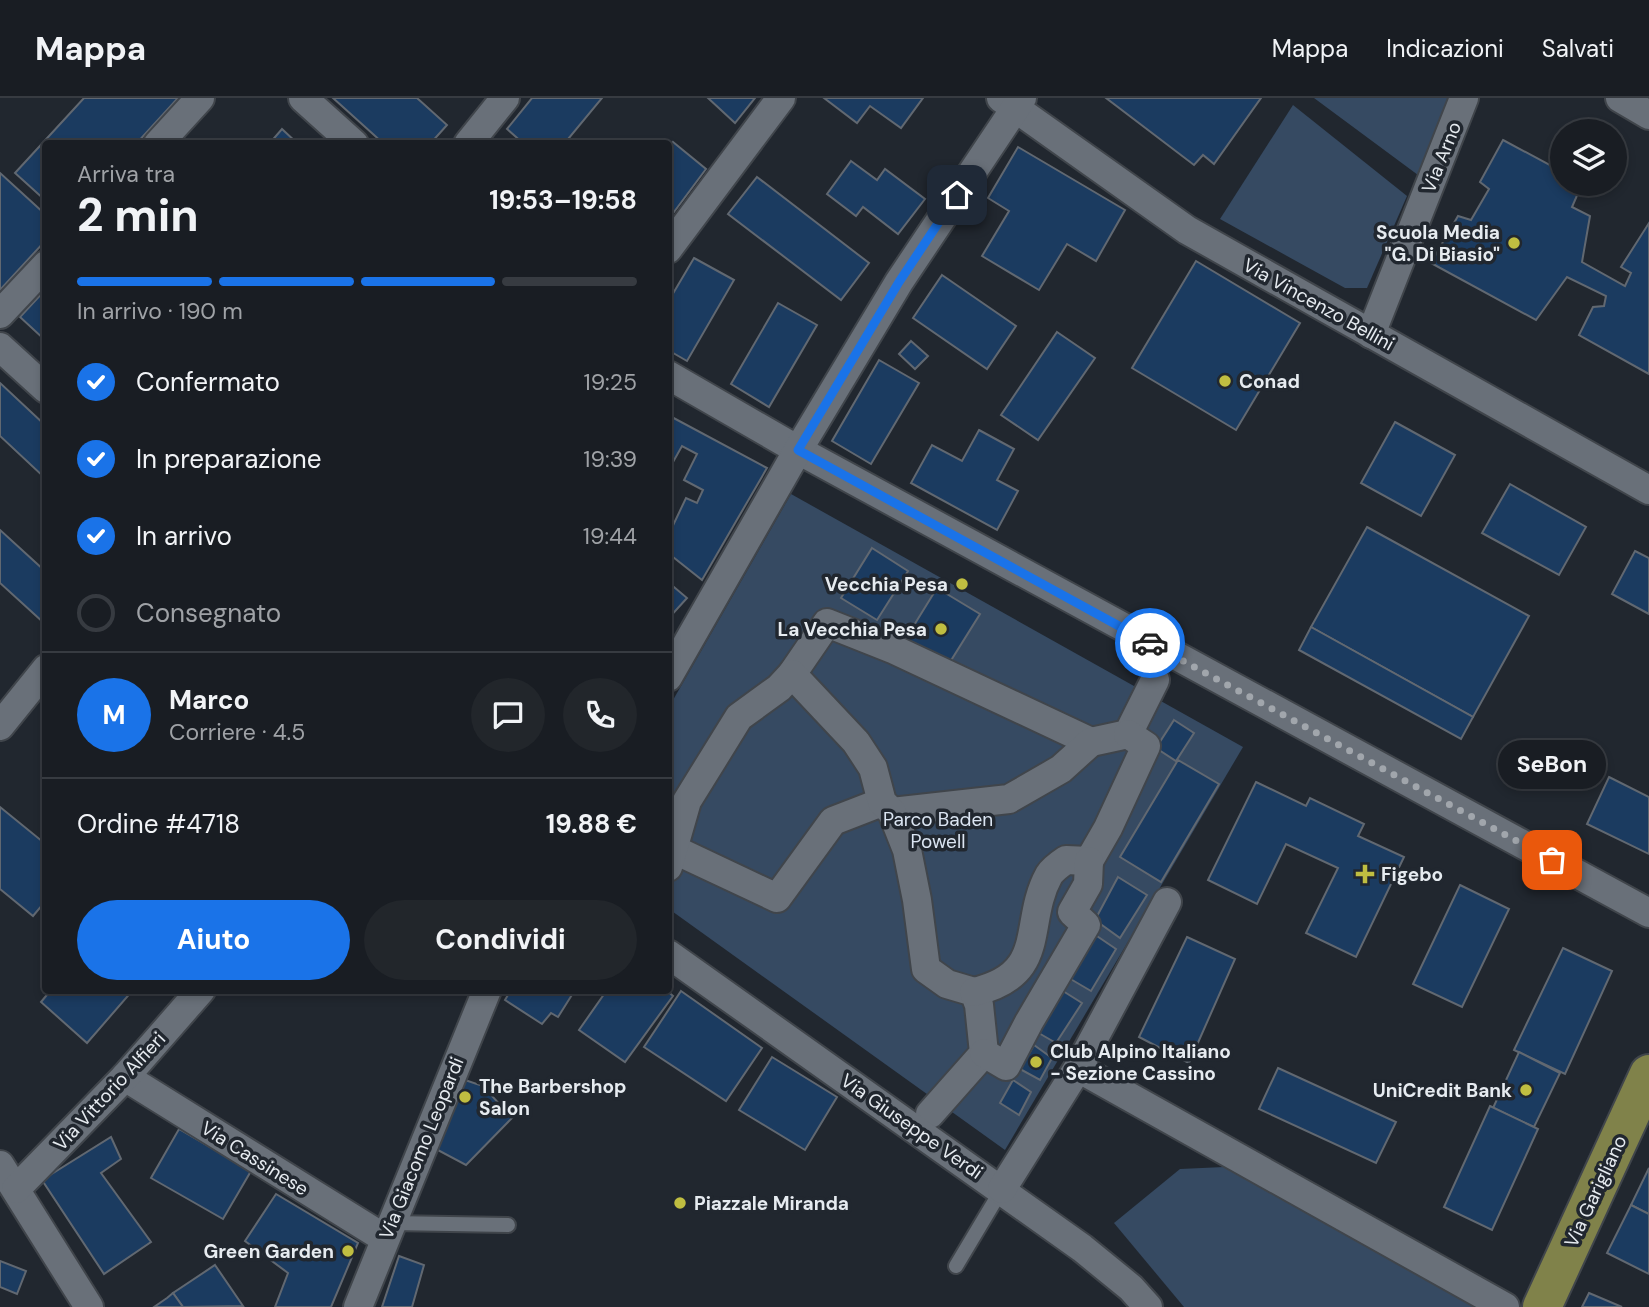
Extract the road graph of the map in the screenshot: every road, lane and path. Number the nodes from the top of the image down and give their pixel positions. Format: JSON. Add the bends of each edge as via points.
{"nodes":[{"id":1,"x":200,"y":98,"type":"edge"},
{"id":2,"x":303,"y":98,"type":"edge"},
{"id":3,"x":505,"y":98,"type":"edge"},
{"id":4,"x":780,"y":98,"type":"edge"},
{"id":5,"x":1464,"y":98,"type":"edge"},
{"id":6,"x":1620,"y":98,"type":"edge"},
{"id":7,"x":1013,"y":101,"type":"edge"},
{"id":8,"x":1649,"y":115,"type":"edge"},
{"id":9,"x":162,"y":140,"type":"edge"},
{"id":10,"x":350,"y":140,"type":"edge"},
{"id":11,"x":471,"y":140,"type":"edge"},
{"id":12,"x":672,"y":244,"type":"edge"},
{"id":13,"x":42,"y":269,"type":"edge"},
{"id":14,"x":0,"y":314,"type":"edge"},
{"id":15,"x":1371,"y":334,"type":"junction"},
{"id":16,"x":0,"y":347,"type":"edge"},
{"id":17,"x":672,"y":377,"type":"edge"},
{"id":18,"x":42,"y":385,"type":"edge"},
{"id":19,"x":798,"y":450,"type":"junction"},
{"id":20,"x":1649,"y":490,"type":"edge"},
{"id":21,"x":672,"y":670,"type":"edge"},
{"id":22,"x":42,"y":674,"type":"edge"},
{"id":23,"x":792,"y":674,"type":"junction"},
{"id":24,"x":1155,"y":680,"type":"dead end"},
{"id":25,"x":0,"y":726,"type":"edge"},
{"id":26,"x":1128,"y":734,"type":"junction"},
{"id":27,"x":1091,"y":742,"type":"junction"},
{"id":28,"x":887,"y":807,"type":"junction"},
{"id":29,"x":672,"y":859,"type":"edge"},
{"id":30,"x":1089,"y":862,"type":"junction"},
{"id":31,"x":1167,"y":902,"type":"dead end"},
{"id":32,"x":1649,"y":913,"type":"edge"},
{"id":33,"x":1031,"y":945,"type":"junction"},
{"id":34,"x":672,"y":957,"type":"edge"},
{"id":35,"x":1055,"y":976,"type":"junction"},
{"id":36,"x":974,"y":992,"type":"junction"},
{"id":37,"x":198,"y":994,"type":"edge"},
{"id":38,"x":485,"y":994,"type":"edge"},
{"id":39,"x":984,"y":1053,"type":"junction"},
{"id":40,"x":1078,"y":1068,"type":"junction"},
{"id":41,"x":1649,"y":1074,"type":"edge"},
{"id":42,"x":125,"y":1077,"type":"junction"},
{"id":43,"x":930,"y":1115,"type":"dead end"},
{"id":44,"x":0,"y":1165,"type":"edge"},
{"id":45,"x":16,"y":1189,"type":"junction"},
{"id":46,"x":1002,"y":1189,"type":"junction"},
{"id":47,"x":508,"y":1225,"type":"dead end"},
{"id":48,"x":387,"y":1230,"type":"junction"},
{"id":49,"x":956,"y":1266,"type":"dead end"},
{"id":50,"x":89,"y":1307,"type":"edge"},
{"id":51,"x":358,"y":1307,"type":"edge"},
{"id":52,"x":1148,"y":1307,"type":"edge"},
{"id":53,"x":1504,"y":1307,"type":"edge"},
{"id":54,"x":1542,"y":1307,"type":"edge"}],
"edges":[{"from":1,"to":9,"type":"street"},
{"from":2,"to":10,"type":"street"},
{"from":3,"to":11,"type":"street"},
{"from":4,"to":12,"type":"street"},
{"from":5,"to":15,"type":"street","name":"Via Arno"},
{"from":6,"to":8,"type":"street"},
{"from":7,"to":15,"type":"street","name":"Via Vincenzo Bellini","via":[[1187,230]]},
{"from":7,"to":19,"type":"street"},
{"from":13,"to":14,"type":"street"},
{"from":15,"to":20,"type":"street","name":"Via Vincenzo Bellini"},
{"from":16,"to":18,"type":"street"},
{"from":17,"to":19,"type":"street"},
{"from":19,"to":21,"type":"street"},
{"from":19,"to":32,"type":"street"},
{"from":22,"to":25,"type":"street"},
{"from":23,"to":27,"type":"street","via":[[827,623]]},
{"from":23,"to":28,"type":"street","via":[[856,742],[873,768]]},
{"from":23,"to":29,"type":"street","via":[[739,717],[687,801]]},
{"from":24,"to":26,"type":"street"},
{"from":26,"to":27,"type":"street"},
{"from":26,"to":30,"type":"street","via":[[1146,746]]},
{"from":27,"to":28,"type":"street","via":[[1061,769],[1009,799]]},
{"from":28,"to":29,"type":"street","via":[[833,821],[777,898]]},
{"from":28,"to":36,"type":"street","via":[[907,850],[926,969],[947,984]]},
{"from":30,"to":33,"type":"street","via":[[1066,860],[1050,873]]},
{"from":30,"to":35,"type":"street","via":[[1088,884],[1072,912],[1086,925]]},
{"from":31,"to":40,"type":"street"},
{"from":33,"to":35,"type":"street"},
{"from":33,"to":36,"type":"street","via":[[1014,973],[993,988]]},
{"from":34,"to":46,"type":"street","name":"Via Giuseppe Verdi"},
{"from":35,"to":39,"type":"street","via":[[1006,1066]]},
{"from":36,"to":39,"type":"street"},
{"from":37,"to":42,"type":"street","name":"Via Vittorio Alfieri"},
{"from":38,"to":48,"type":"street","name":"Via Giacomo Leopardi"},
{"from":39,"to":43,"type":"street"},
{"from":40,"to":46,"type":"street"},
{"from":40,"to":53,"type":"street"},
{"from":41,"to":54,"type":"main road","name":"Via Garigliano"},
{"from":42,"to":45,"type":"street","name":"Via Vittorio Alfieri"},
{"from":42,"to":48,"type":"street","name":"Via Cassinese"},
{"from":44,"to":45,"type":"street"},
{"from":45,"to":50,"type":"street"},
{"from":46,"to":49,"type":"lane"},
{"from":46,"to":52,"type":"street","name":"Via Giuseppe Verdi","via":[[1082,1248]]},
{"from":47,"to":48,"type":"lane"},
{"from":48,"to":51,"type":"street","name":"Via Giacomo Leopardi"}]}
